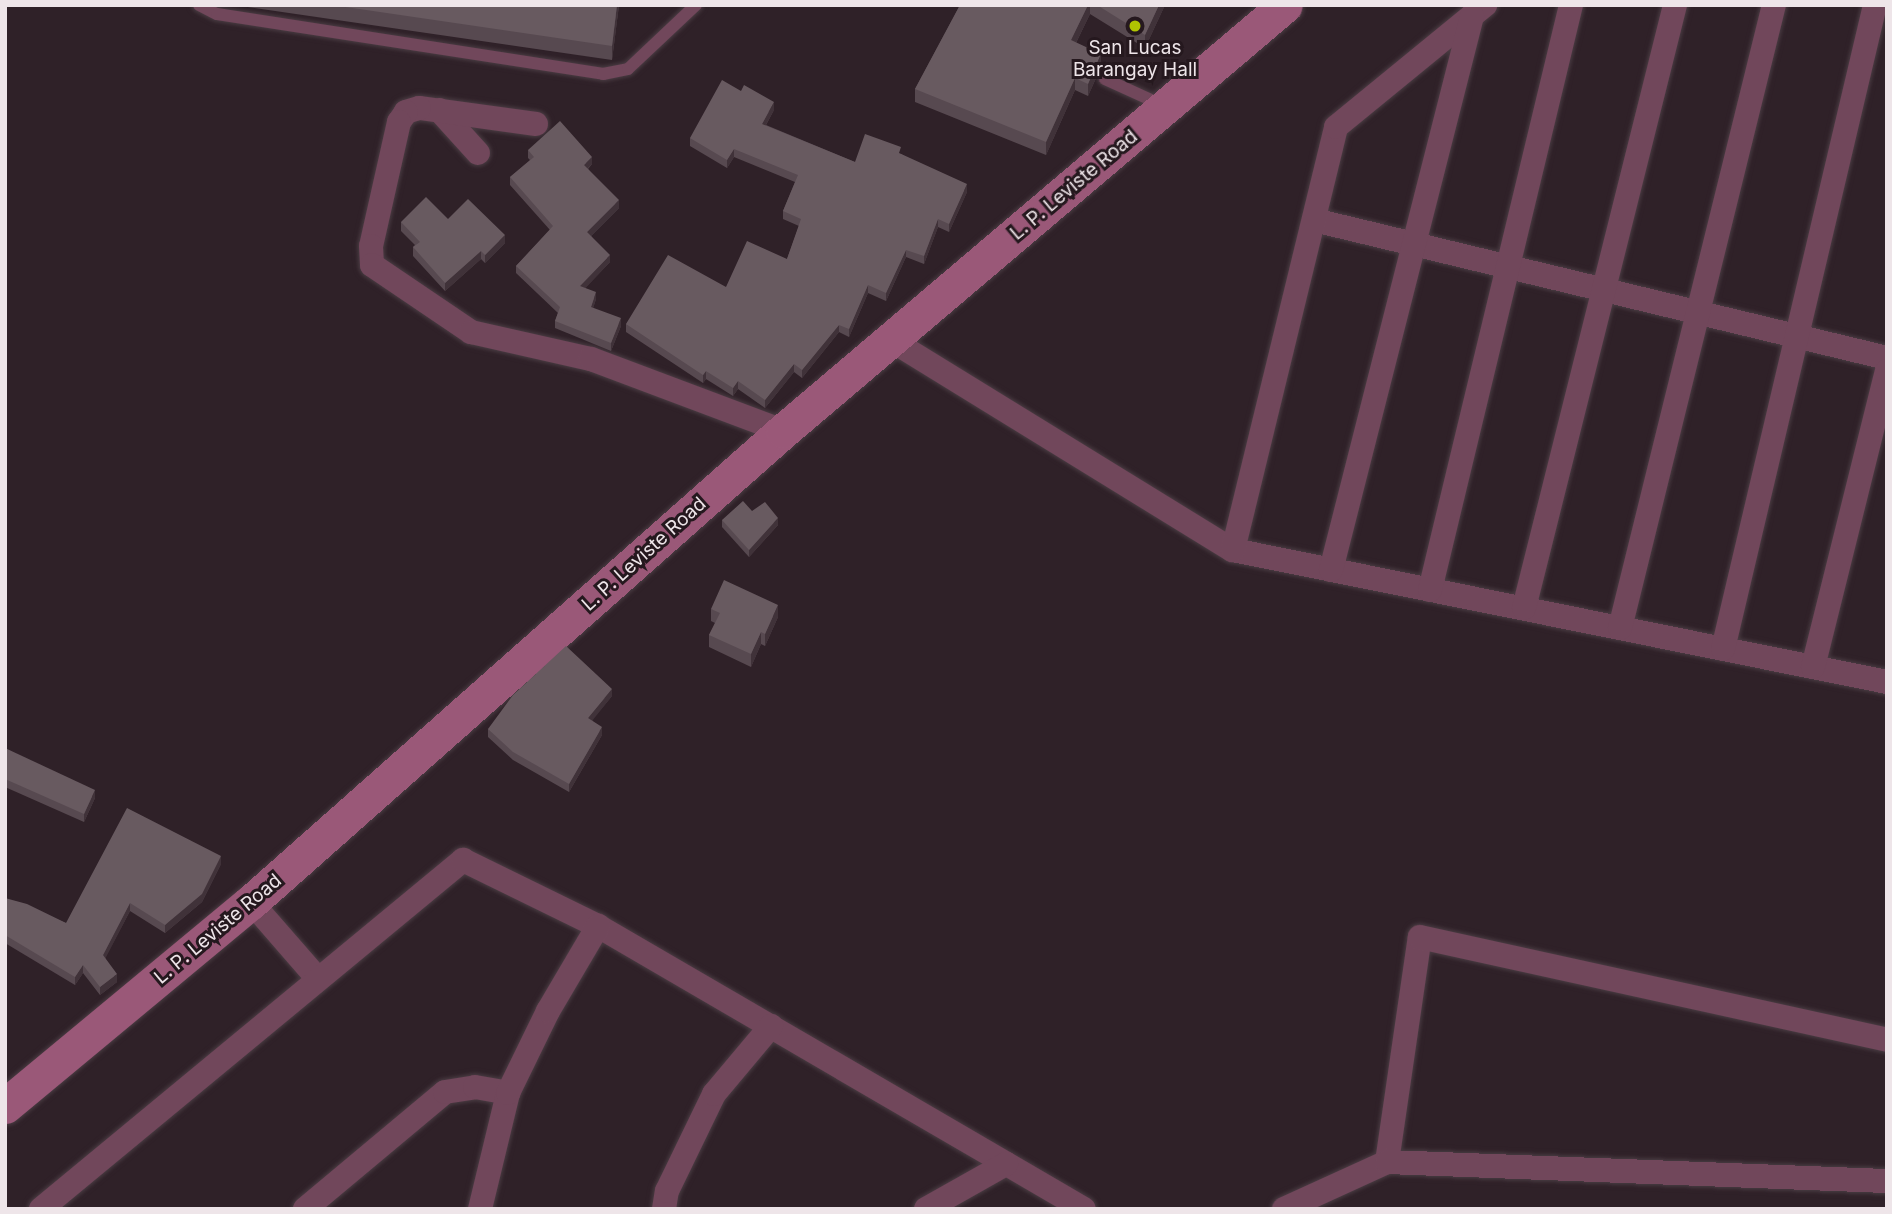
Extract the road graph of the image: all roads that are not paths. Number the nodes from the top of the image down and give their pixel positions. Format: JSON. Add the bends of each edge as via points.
{"nodes":[{"id":1,"x":199,"y":5,"type":"edge"},
{"id":2,"x":696,"y":5,"type":"edge"},
{"id":3,"x":1285,"y":5,"type":"edge"},
{"id":4,"x":1571,"y":5,"type":"edge"},
{"id":5,"x":1675,"y":5,"type":"edge"},
{"id":6,"x":1774,"y":5,"type":"edge"},
{"id":7,"x":1875,"y":5,"type":"edge"},
{"id":8,"x":1478,"y":11,"type":"edge"},
{"id":9,"x":1105,"y":79,"type":"dead end"},
{"id":10,"x":1166,"y":107,"type":"junction"},
{"id":11,"x":439,"y":110,"type":"junction"},
{"id":12,"x":536,"y":124,"type":"dead end"},
{"id":13,"x":478,"y":153,"type":"dead end"},
{"id":14,"x":1314,"y":220,"type":"junction"},
{"id":15,"x":1414,"y":244,"type":"junction"},
{"id":16,"x":1508,"y":267,"type":"junction"},
{"id":17,"x":1604,"y":290,"type":"junction"},
{"id":18,"x":1698,"y":312,"type":"junction"},
{"id":19,"x":1797,"y":336,"type":"junction"},
{"id":20,"x":891,"y":340,"type":"junction"},
{"id":21,"x":1887,"y":358,"type":"edge"},
{"id":22,"x":1887,"y":371,"type":"edge"},
{"id":23,"x":783,"y":431,"type":"junction"},
{"id":24,"x":1233,"y":550,"type":"junction"},
{"id":25,"x":1331,"y":570,"type":"junction"},
{"id":26,"x":1430,"y":590,"type":"junction"},
{"id":27,"x":1524,"y":608,"type":"junction"},
{"id":28,"x":1620,"y":628,"type":"junction"},
{"id":29,"x":1723,"y":649,"type":"junction"},
{"id":30,"x":1813,"y":667,"type":"junction"},
{"id":31,"x":1887,"y":682,"type":"edge"},
{"id":32,"x":251,"y":902,"type":"junction"},
{"id":33,"x":598,"y":926,"type":"junction"},
{"id":34,"x":318,"y":979,"type":"junction"},
{"id":35,"x":771,"y":1026,"type":"junction"},
{"id":36,"x":1887,"y":1040,"type":"edge"},
{"id":37,"x":508,"y":1093,"type":"junction"},
{"id":38,"x":5,"y":1106,"type":"edge"},
{"id":39,"x":1387,"y":1162,"type":"junction"},
{"id":40,"x":1006,"y":1164,"type":"junction"},
{"id":41,"x":1887,"y":1181,"type":"edge"},
{"id":42,"x":41,"y":1209,"type":"edge"},
{"id":43,"x":305,"y":1209,"type":"edge"},
{"id":44,"x":481,"y":1209,"type":"edge"},
{"id":45,"x":664,"y":1209,"type":"edge"},
{"id":46,"x":926,"y":1209,"type":"edge"},
{"id":47,"x":1084,"y":1209,"type":"edge"},
{"id":48,"x":1284,"y":1209,"type":"edge"}],
"edges":[{"from":1,"to":2,"type":"lane","via":[[217,14],[603,74],[628,69]]},
{"from":3,"to":10,"type":"main road","name":"L. P. Leviste Road"},
{"from":4,"to":16,"type":"street"},
{"from":5,"to":17,"type":"street"},
{"from":6,"to":18,"type":"street"},
{"from":7,"to":19,"type":"street"},
{"from":8,"to":14,"type":"street","via":[[1336,127]]},
{"from":8,"to":15,"type":"street"},
{"from":9,"to":10,"type":"lane"},
{"from":10,"to":20,"type":"main road","name":"L. P. Leviste Road"},
{"from":11,"to":12,"type":"street"},
{"from":11,"to":13,"type":"street"},
{"from":11,"to":23,"type":"street","via":[[412,108],[399,122],[369,255],[379,273],[471,332],[591,359]]},
{"from":14,"to":15,"type":"street"},
{"from":14,"to":24,"type":"street"},
{"from":15,"to":16,"type":"street"},
{"from":15,"to":25,"type":"street"},
{"from":16,"to":17,"type":"street"},
{"from":16,"to":26,"type":"street"},
{"from":17,"to":18,"type":"street"},
{"from":17,"to":27,"type":"street"},
{"from":18,"to":19,"type":"street"},
{"from":18,"to":28,"type":"street"},
{"from":19,"to":21,"type":"street"},
{"from":19,"to":29,"type":"street"},
{"from":20,"to":23,"type":"main road","name":"L. P. Leviste Road"},
{"from":20,"to":24,"type":"street"},
{"from":22,"to":30,"type":"street"},
{"from":23,"to":32,"type":"main road","name":"L. P. Leviste Road"},
{"from":24,"to":25,"type":"street"},
{"from":25,"to":26,"type":"street"},
{"from":26,"to":27,"type":"street"},
{"from":27,"to":28,"type":"street"},
{"from":28,"to":29,"type":"street"},
{"from":29,"to":30,"type":"street"},
{"from":30,"to":31,"type":"street"},
{"from":32,"to":34,"type":"street"},
{"from":32,"to":38,"type":"main road","name":"L. P. Leviste Road"},
{"from":33,"to":34,"type":"street","via":[[463,860]]},
{"from":33,"to":35,"type":"street"},
{"from":33,"to":37,"type":"street","via":[[548,1011]]},
{"from":34,"to":42,"type":"street"},
{"from":35,"to":40,"type":"street"},
{"from":35,"to":45,"type":"street","via":[[713,1094],[667,1192]]},
{"from":36,"to":39,"type":"street","via":[[1420,937]]},
{"from":37,"to":43,"type":"street","via":[[475,1087],[445,1092]]},
{"from":37,"to":44,"type":"street"},
{"from":39,"to":41,"type":"street"},
{"from":39,"to":48,"type":"street"},
{"from":40,"to":46,"type":"street"},
{"from":40,"to":47,"type":"street"}]}
